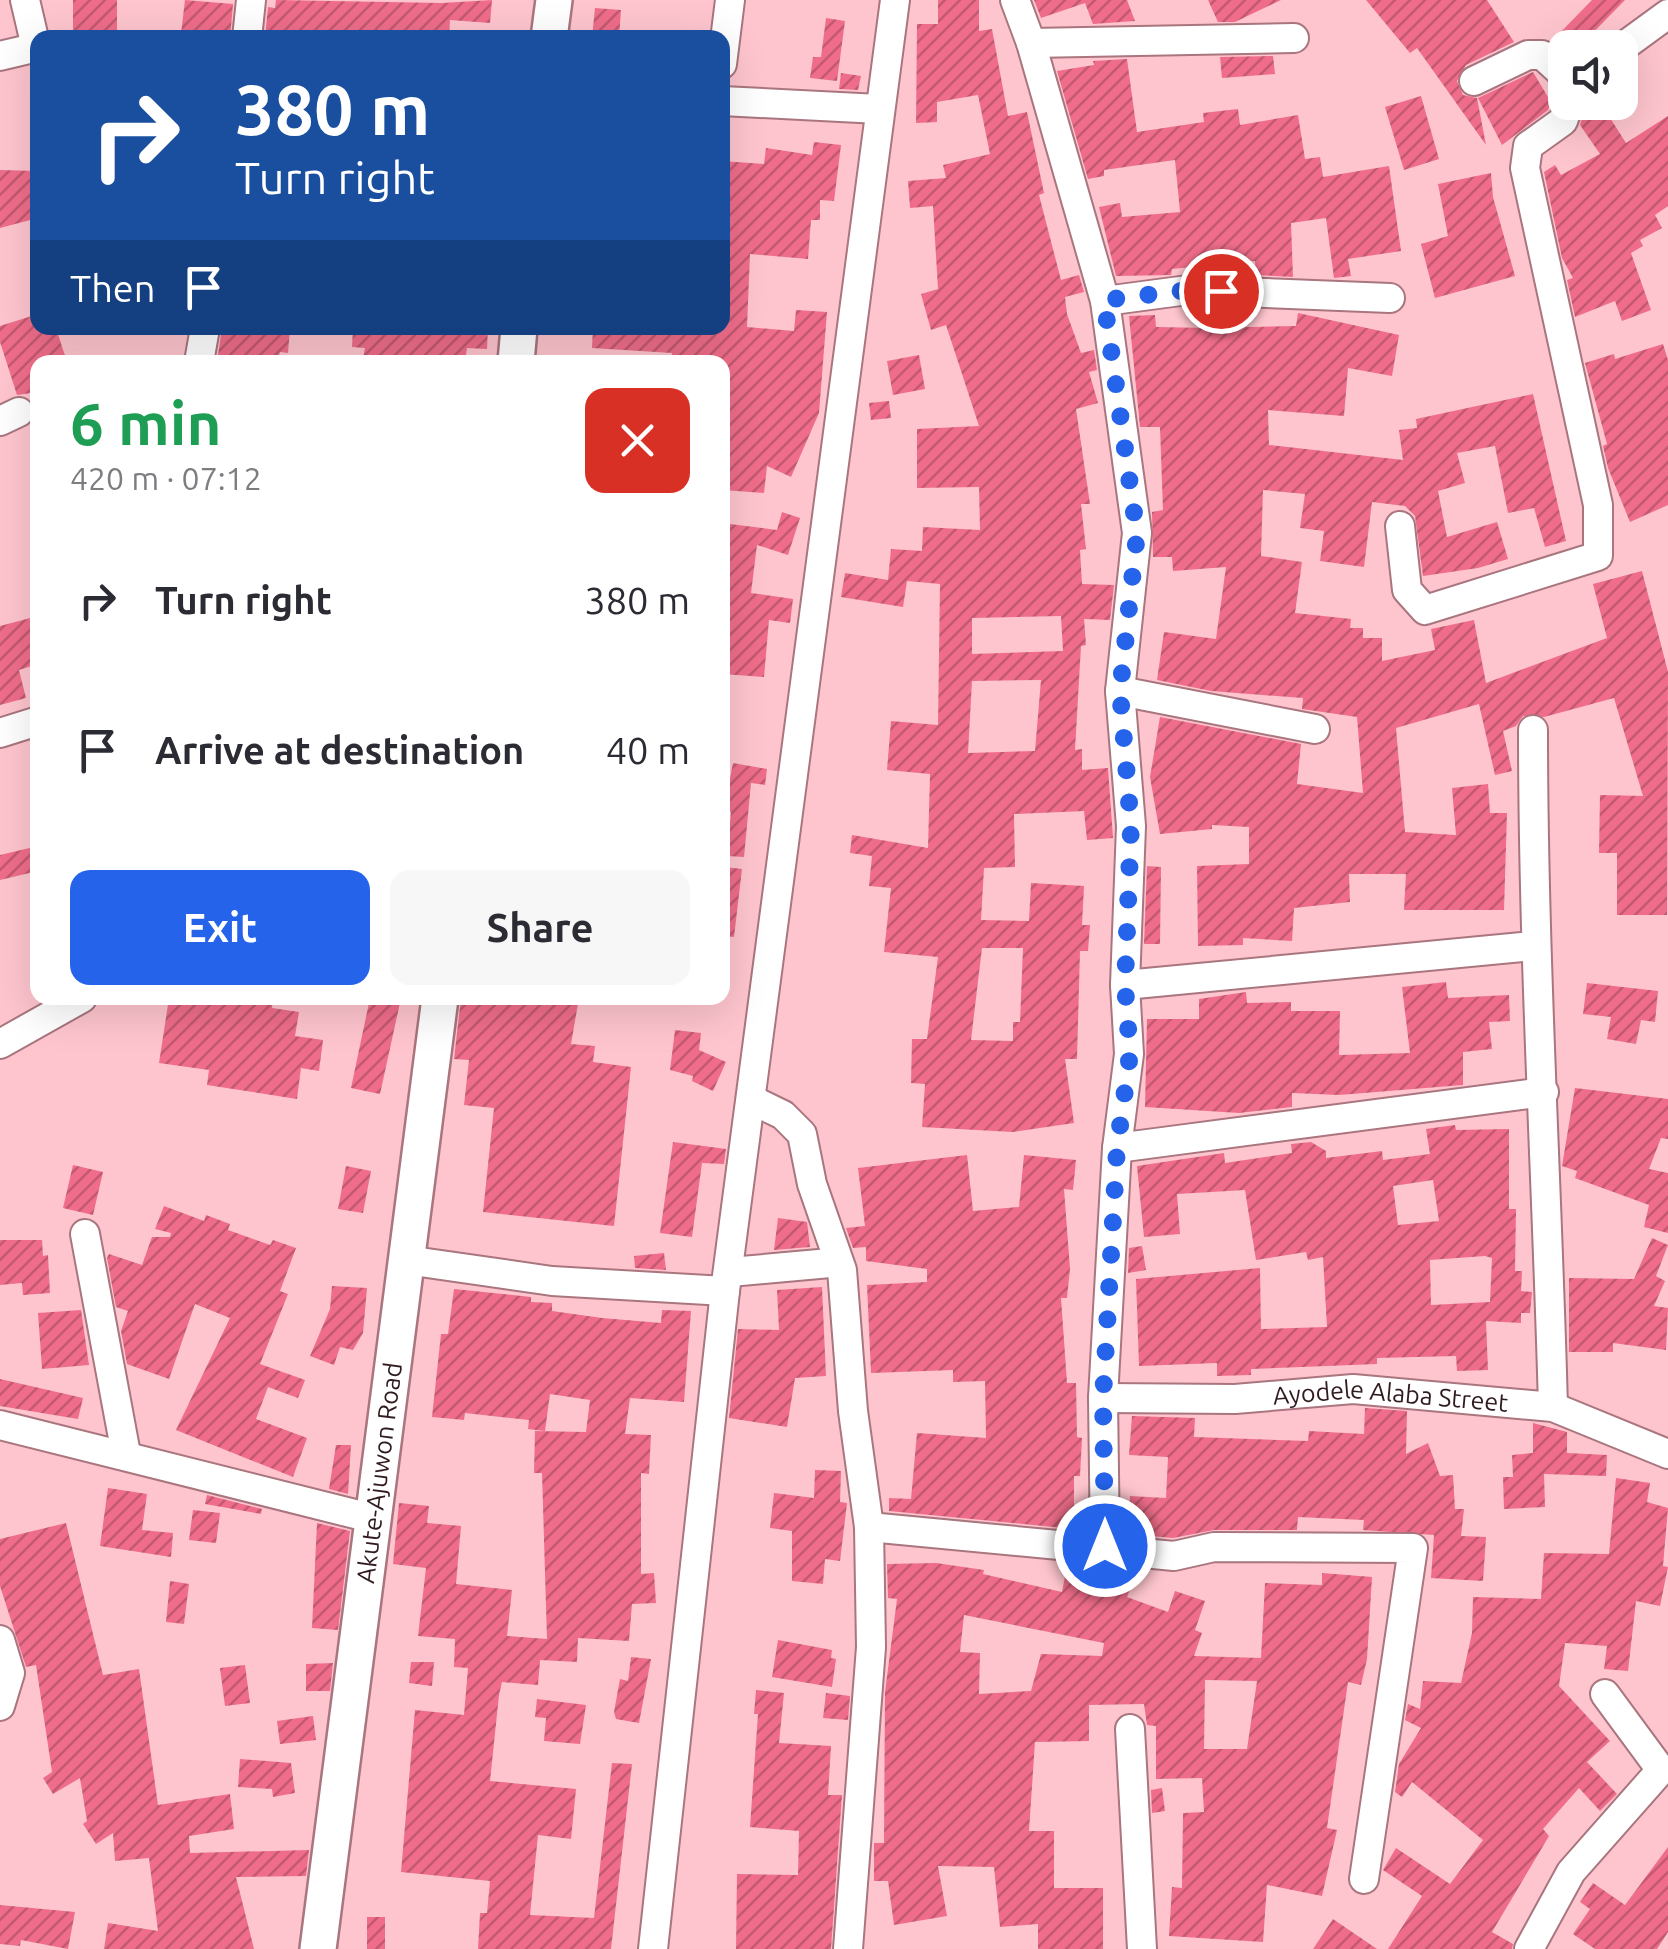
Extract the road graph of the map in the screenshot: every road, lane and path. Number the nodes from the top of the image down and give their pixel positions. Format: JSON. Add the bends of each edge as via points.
{"nodes":[{"id":1,"x":26,"y":0,"type":"edge"},
{"id":2,"x":251,"y":0,"type":"edge"},
{"id":3,"x":554,"y":0,"type":"edge"},
{"id":4,"x":730,"y":0,"type":"edge"},
{"id":5,"x":895,"y":0,"type":"edge"},
{"id":6,"x":1014,"y":0,"type":"edge"},
{"id":7,"x":1668,"y":14,"type":"edge"},
{"id":8,"x":32,"y":30,"type":"edge"},
{"id":9,"x":249,"y":30,"type":"edge"},
{"id":10,"x":550,"y":30,"type":"edge"},
{"id":11,"x":726,"y":30,"type":"edge"},
{"id":12,"x":1638,"y":36,"type":"edge"},
{"id":13,"x":1294,"y":38,"type":"dead end"},
{"id":14,"x":1031,"y":43,"type":"junction"},
{"id":15,"x":30,"y":48,"type":"edge"},
{"id":16,"x":0,"y":56,"type":"edge"},
{"id":17,"x":1548,"y":60,"type":"edge"},
{"id":18,"x":1474,"y":81,"type":"dead end"},
{"id":19,"x":730,"y":101,"type":"edge"},
{"id":20,"x":879,"y":109,"type":"junction"},
{"id":21,"x":1563,"y":120,"type":"edge"},
{"id":22,"x":1390,"y":298,"type":"dead end"},
{"id":23,"x":1104,"y":300,"type":"junction"},
{"id":24,"x":1400,"y":526,"type":"dead end"},
{"id":25,"x":1120,"y":691,"type":"junction"},
{"id":26,"x":30,"y":724,"type":"edge"},
{"id":27,"x":1315,"y":729,"type":"dead end"},
{"id":28,"x":1533,"y":730,"type":"dead end"},
{"id":29,"x":0,"y":733,"type":"edge"},
{"id":30,"x":1533,"y":946,"type":"junction"},
{"id":31,"x":1125,"y":985,"type":"junction"},
{"id":32,"x":70,"y":1005,"type":"edge"},
{"id":33,"x":439,"y":1005,"type":"edge"},
{"id":34,"x":0,"y":1044,"type":"edge"},
{"id":35,"x":1544,"y":1092,"type":"junction"},
{"id":36,"x":752,"y":1100,"type":"junction"},
{"id":37,"x":1117,"y":1148,"type":"junction"},
{"id":38,"x":85,"y":1234,"type":"dead end"},
{"id":39,"x":835,"y":1258,"type":"junction"},
{"id":40,"x":406,"y":1260,"type":"junction"},
{"id":41,"x":728,"y":1282,"type":"junction"},
{"id":42,"x":1103,"y":1398,"type":"junction"},
{"id":43,"x":1552,"y":1407,"type":"junction"},
{"id":44,"x":0,"y":1425,"type":"edge"},
{"id":45,"x":126,"y":1454,"type":"junction"},
{"id":46,"x":1668,"y":1454,"type":"edge"},
{"id":47,"x":375,"y":1519,"type":"junction"},
{"id":48,"x":869,"y":1527,"type":"junction"},
{"id":49,"x":1105,"y":1546,"type":"junction"},
{"id":50,"x":0,"y":1640,"type":"edge"},
{"id":51,"x":1606,"y":1694,"type":"dead end"},
{"id":52,"x":0,"y":1706,"type":"edge"},
{"id":53,"x":1130,"y":1729,"type":"dead end"},
{"id":54,"x":1364,"y":1879,"type":"dead end"},
{"id":55,"x":318,"y":1949,"type":"edge"},
{"id":56,"x":653,"y":1949,"type":"edge"},
{"id":57,"x":848,"y":1949,"type":"edge"},
{"id":58,"x":1142,"y":1949,"type":"edge"},
{"id":59,"x":1529,"y":1949,"type":"edge"}],
"edges":[{"from":1,"to":8,"type":"street"},
{"from":2,"to":9,"type":"street"},
{"from":3,"to":10,"type":"main road"},
{"from":4,"to":11,"type":"street"},
{"from":5,"to":20,"type":"street"},
{"from":6,"to":14,"type":"street"},
{"from":7,"to":12,"type":"street"},
{"from":13,"to":14,"type":"street"},
{"from":14,"to":23,"type":"street"},
{"from":15,"to":16,"type":"street"},
{"from":17,"to":18,"type":"street","via":[[1528,55]]},
{"from":19,"to":20,"type":"street"},
{"from":20,"to":36,"type":"street"},
{"from":21,"to":24,"type":"street","via":[[1528,146],[1525,168],[1598,506],[1598,556],[1425,610],[1407,590]]},
{"from":22,"to":23,"type":"street","via":[[1188,290]]},
{"from":23,"to":25,"type":"street","via":[[1137,534]]},
{"from":25,"to":27,"type":"street"},
{"from":25,"to":31,"type":"street","via":[[1131,826]]},
{"from":26,"to":29,"type":"street"},
{"from":28,"to":30,"type":"street"},
{"from":30,"to":31,"type":"street"},
{"from":30,"to":35,"type":"street"},
{"from":31,"to":37,"type":"street","via":[[1130,1054]]},
{"from":32,"to":34,"type":"street"},
{"from":33,"to":40,"type":"main road","name":"Akute-Ajuwon Road"},
{"from":35,"to":37,"type":"street"},
{"from":35,"to":43,"type":"street"},
{"from":36,"to":39,"type":"street","via":[[783,1115],[802,1134]]},
{"from":36,"to":41,"type":"street"},
{"from":37,"to":42,"type":"street"},
{"from":38,"to":45,"type":"street"},
{"from":39,"to":41,"type":"street"},
{"from":39,"to":48,"type":"street","via":[[842,1270]]},
{"from":40,"to":41,"type":"street","via":[[552,1281]]},
{"from":40,"to":47,"type":"main road","name":"Akute-Ajuwon Road"},
{"from":41,"to":56,"type":"street"},
{"from":42,"to":43,"type":"street","name":"Ayodele Alaba Street","via":[[1235,1399],[1354,1389]]},
{"from":42,"to":49,"type":"street"},
{"from":43,"to":46,"type":"street","name":"Ayodele Alaba Street"},
{"from":44,"to":45,"type":"street"},
{"from":45,"to":47,"type":"street"},
{"from":47,"to":55,"type":"main road","name":"Akute-Ajuwon Road"},
{"from":48,"to":49,"type":"street"},
{"from":48,"to":57,"type":"street","via":[[871,1647]]},
{"from":49,"to":54,"type":"street","via":[[1174,1556],[1214,1547],[1413,1548]]},
{"from":50,"to":52,"type":"street","via":[[10,1673]]},
{"from":51,"to":59,"type":"street","via":[[1661,1770],[1572,1872]]},
{"from":53,"to":58,"type":"street"}]}
